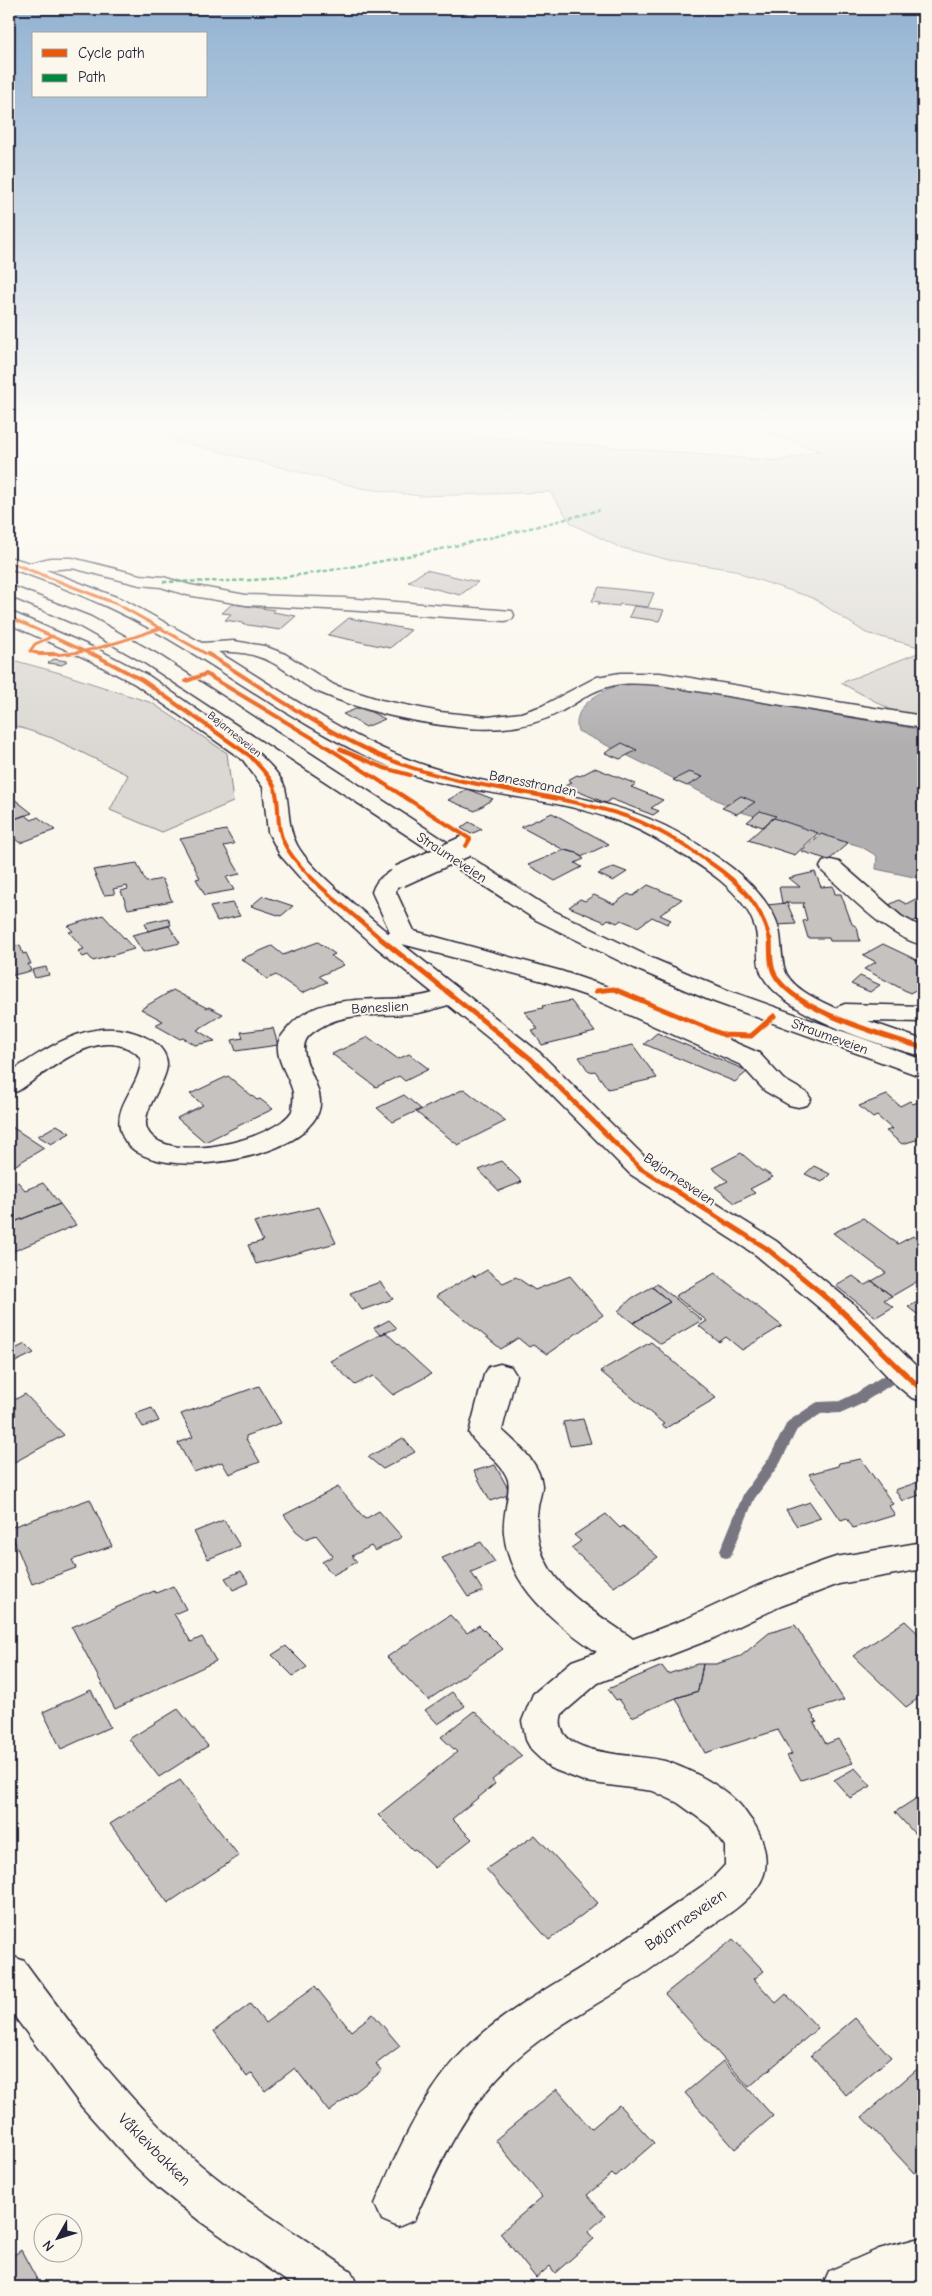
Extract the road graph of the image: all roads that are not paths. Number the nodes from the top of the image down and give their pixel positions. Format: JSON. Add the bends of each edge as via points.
{"nodes":[{"id":1,"x":9,"y":562,"type":"edge"},
{"id":2,"x":29,"y":569,"type":"junction"},
{"id":3,"x":9,"y":590,"type":"edge"},
{"id":4,"x":505,"y":615,"type":"dead end"},
{"id":5,"x":9,"y":617,"type":"edge"},
{"id":6,"x":198,"y":649,"type":"junction"},
{"id":7,"x":923,"y":722,"type":"edge"},
{"id":8,"x":466,"y":846,"type":"dead end"},
{"id":9,"x":831,"y":867,"type":"dead end"},
{"id":10,"x":923,"y":938,"type":"edge"},
{"id":11,"x":394,"y":939,"type":"junction"},
{"id":12,"x":451,"y":996,"type":"junction"},
{"id":13,"x":820,"y":1010,"type":"junction"},
{"id":14,"x":923,"y":1014,"type":"edge"},
{"id":15,"x":923,"y":1048,"type":"edge"},
{"id":16,"x":923,"y":1069,"type":"edge"},
{"id":17,"x":9,"y":1085,"type":"edge"},
{"id":18,"x":798,"y":1099,"type":"dead end"},
{"id":19,"x":500,"y":1375,"type":"dead end"},
{"id":20,"x":923,"y":1390,"type":"edge"},
{"id":21,"x":923,"y":1556,"type":"edge"},
{"id":22,"x":630,"y":1656,"type":"junction"},
{"id":23,"x":9,"y":1975,"type":"edge"},
{"id":24,"x":398,"y":2204,"type":"dead end"},
{"id":25,"x":923,"y":2260,"type":"edge"},
{"id":26,"x":335,"y":2287,"type":"edge"},
{"id":27,"x":845,"y":2287,"type":"edge"}],
"edges":[{"from":1,"to":2,"type":"street","name":"Bønesstranden"},
{"from":2,"to":4,"type":"street","via":[[50,563],[72,563],[246,600]]},
{"from":2,"to":6,"type":"street","name":"Bønesstranden","via":[[139,615]]},
{"from":3,"to":16,"type":"street","name":"Straumeveien","via":[[84,621],[150,658],[544,915],[718,995]]},
{"from":5,"to":11,"type":"street","name":"Bøjarnesveien","via":[[142,680],[250,756],[274,787],[279,832],[288,850],[311,876]]},
{"from":6,"to":7,"type":"street","via":[[237,646],[262,650],[328,689],[414,714],[458,721],[504,722],[534,716],[597,684],[635,678],[660,679]]},
{"from":6,"to":13,"type":"street","name":"Bønesstranden","via":[[362,747],[400,763],[460,781],[566,800],[619,814],[678,842],[719,868],[752,899],[767,929],[770,967],[776,978],[791,993]]},
{"from":8,"to":11,"type":"street","name":"Bøjarnesveien","bridge":true,"via":[[385,886]]},
{"from":9,"to":10,"type":"street","via":[[893,921]]},
{"from":11,"to":12,"type":"street","name":"Bøjarnesveien"},
{"from":11,"to":18,"type":"street","name":"Bøjarnesveien","via":[[552,976],[596,991],[750,1059],[774,1085]]},
{"from":12,"to":17,"type":"street","name":"Bøneslien","via":[[416,1005],[343,1008],[314,1020],[294,1036],[291,1046],[308,1099],[296,1124],[267,1142],[212,1155],[163,1152],[137,1137],[133,1117],[154,1068],[154,1058],[137,1042],[112,1033],[67,1048]]},
{"from":12,"to":20,"type":"street","name":"Bøjarnesveien","via":[[531,1059],[640,1168],[766,1248],[846,1314]]},
{"from":13,"to":14,"type":"street"},
{"from":13,"to":15,"type":"street","name":"Bønesstranden"},
{"from":19,"to":22,"type":"street","via":[[485,1433],[513,1460],[526,1482],[519,1522],[532,1568],[544,1587],[566,1608]]},
{"from":21,"to":22,"type":"street","name":"Bøjarnesveien","via":[[836,1571]]},
{"from":22,"to":24,"type":"street","name":"Bøjarnesveien","via":[[585,1672],[561,1690],[546,1705],[541,1721],[545,1740],[563,1756],[586,1766],[657,1775],[692,1791],[724,1814],[744,1842],[745,1872],[725,1894],[539,2016],[472,2073],[431,2134]]},
{"from":23,"to":26,"type":"street","name":"Våkleivbakken","via":[[59,2044],[139,2138],[200,2194]]},
{"from":25,"to":27,"type":"street","via":[[879,2272]]}]}
